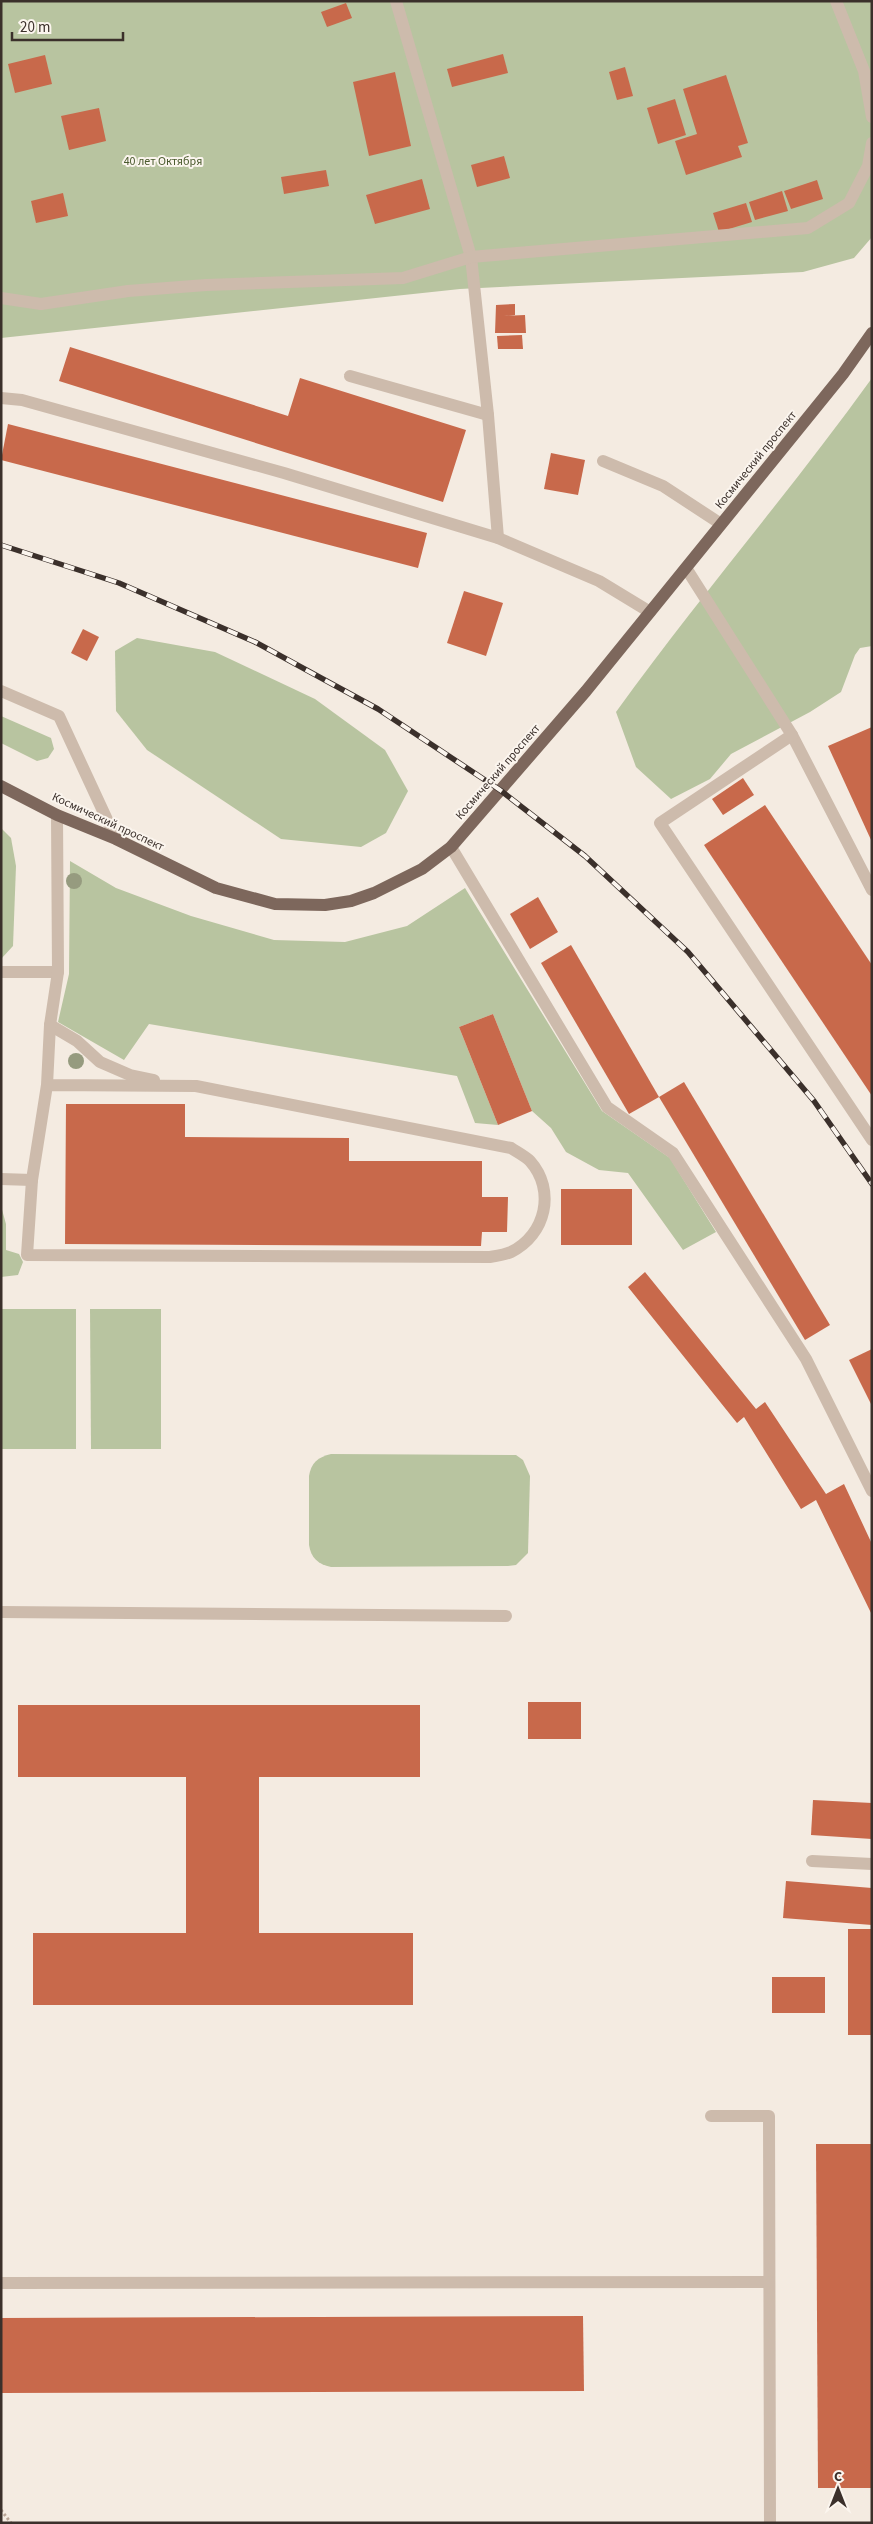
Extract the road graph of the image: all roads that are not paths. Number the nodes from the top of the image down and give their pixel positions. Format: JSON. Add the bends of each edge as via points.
{"nodes":[{"id":1,"x":396,"y":1,"type":"edge"},
{"id":2,"x":836,"y":1,"type":"edge"},
{"id":3,"x":872,"y":117,"type":"edge"},
{"id":4,"x":872,"y":143,"type":"edge"},
{"id":5,"x":471,"y":257,"type":"junction"},
{"id":6,"x":1,"y":298,"type":"edge"},
{"id":7,"x":872,"y":332,"type":"edge"},
{"id":8,"x":350,"y":376,"type":"dead end"},
{"id":9,"x":1,"y":398,"type":"edge"},
{"id":10,"x":488,"y":415,"type":"junction"},
{"id":11,"x":603,"y":462,"type":"dead end"},
{"id":12,"x":721,"y":524,"type":"junction"},
{"id":13,"x":498,"y":538,"type":"junction"},
{"id":14,"x":686,"y":568,"type":"junction"},
{"id":15,"x":650,"y":612,"type":"junction"},
{"id":16,"x":1,"y":692,"type":"edge"},
{"id":17,"x":792,"y":735,"type":"junction"},
{"id":18,"x":1,"y":786,"type":"edge"},
{"id":19,"x":57,"y":815,"type":"junction"},
{"id":20,"x":116,"y":840,"type":"junction"},
{"id":21,"x":451,"y":848,"type":"junction"},
{"id":22,"x":872,"y":890,"type":"edge"},
{"id":23,"x":1,"y":972,"type":"edge"},
{"id":24,"x":58,"y":972,"type":"junction"},
{"id":25,"x":50,"y":1025,"type":"junction"},
{"id":26,"x":47,"y":1085,"type":"junction"},
{"id":27,"x":181,"y":1086,"type":"junction"},
{"id":28,"x":872,"y":1140,"type":"edge"},
{"id":29,"x":1,"y":1179,"type":"edge"},
{"id":30,"x":32,"y":1180,"type":"junction"},
{"id":31,"x":872,"y":1491,"type":"edge"},
{"id":32,"x":1,"y":1612,"type":"edge"},
{"id":33,"x":506,"y":1616,"type":"dead end"},
{"id":34,"x":812,"y":1861,"type":"dead end"},
{"id":35,"x":872,"y":1864,"type":"edge"},
{"id":36,"x":711,"y":2116,"type":"dead end"},
{"id":37,"x":769,"y":2282,"type":"junction"},
{"id":38,"x":1,"y":2283,"type":"edge"},
{"id":39,"x":770,"y":2523,"type":"edge"}],
"edges":[{"from":1,"to":5,"type":"street"},
{"from":2,"to":3,"type":"street","via":[[864,70]]},
{"from":4,"to":5,"type":"street","via":[[868,166],[849,202],[808,228]]},
{"from":5,"to":6,"type":"street","via":[[403,278],[206,285],[128,291],[41,304]]},
{"from":5,"to":10,"type":"street"},
{"from":7,"to":12,"type":"main road","name":"Космический проспект","via":[[843,374]]},
{"from":8,"to":10,"type":"street"},
{"from":9,"to":13,"type":"street","via":[[22,400],[284,473]]},
{"from":10,"to":13,"type":"street"},
{"from":11,"to":12,"type":"street","via":[[663,486]]},
{"from":12,"to":14,"type":"main road","name":"Космический проспект"},
{"from":13,"to":15,"type":"street","via":[[599,581]]},
{"from":14,"to":15,"type":"main road","name":"Космический проспект"},
{"from":14,"to":17,"type":"street"},
{"from":15,"to":21,"type":"main road","name":"Космический проспект"},
{"from":16,"to":20,"type":"street","via":[[59,716]]},
{"from":17,"to":22,"type":"street"},
{"from":17,"to":28,"type":"street","via":[[660,823]]},
{"from":18,"to":19,"type":"main road","name":"Космический проспект"},
{"from":19,"to":20,"type":"main road","name":"Космический проспект"},
{"from":19,"to":24,"type":"street"},
{"from":20,"to":21,"type":"main road","name":"Космический проспект","via":[[216,888],[283,904],[325,905],[351,901],[422,869]]},
{"from":21,"to":31,"type":"street","via":[[607,1107],[673,1153],[806,1359]]},
{"from":23,"to":24,"type":"street"},
{"from":24,"to":25,"type":"street"},
{"from":25,"to":26,"type":"street"},
{"from":25,"to":27,"type":"street","via":[[77,1041],[100,1062],[130,1075]]},
{"from":26,"to":27,"type":"street"},
{"from":26,"to":30,"type":"street"},
{"from":27,"to":30,"type":"street","via":[[196,1086],[511,1148],[529,1160],[542,1179],[546,1200],[541,1222],[529,1240],[510,1253],[489,1257],[27,1255]]},
{"from":29,"to":30,"type":"street"},
{"from":32,"to":33,"type":"street"},
{"from":34,"to":35,"type":"street"},
{"from":36,"to":37,"type":"street","via":[[768,2116]]},
{"from":37,"to":38,"type":"street"},
{"from":37,"to":39,"type":"street"}]}
